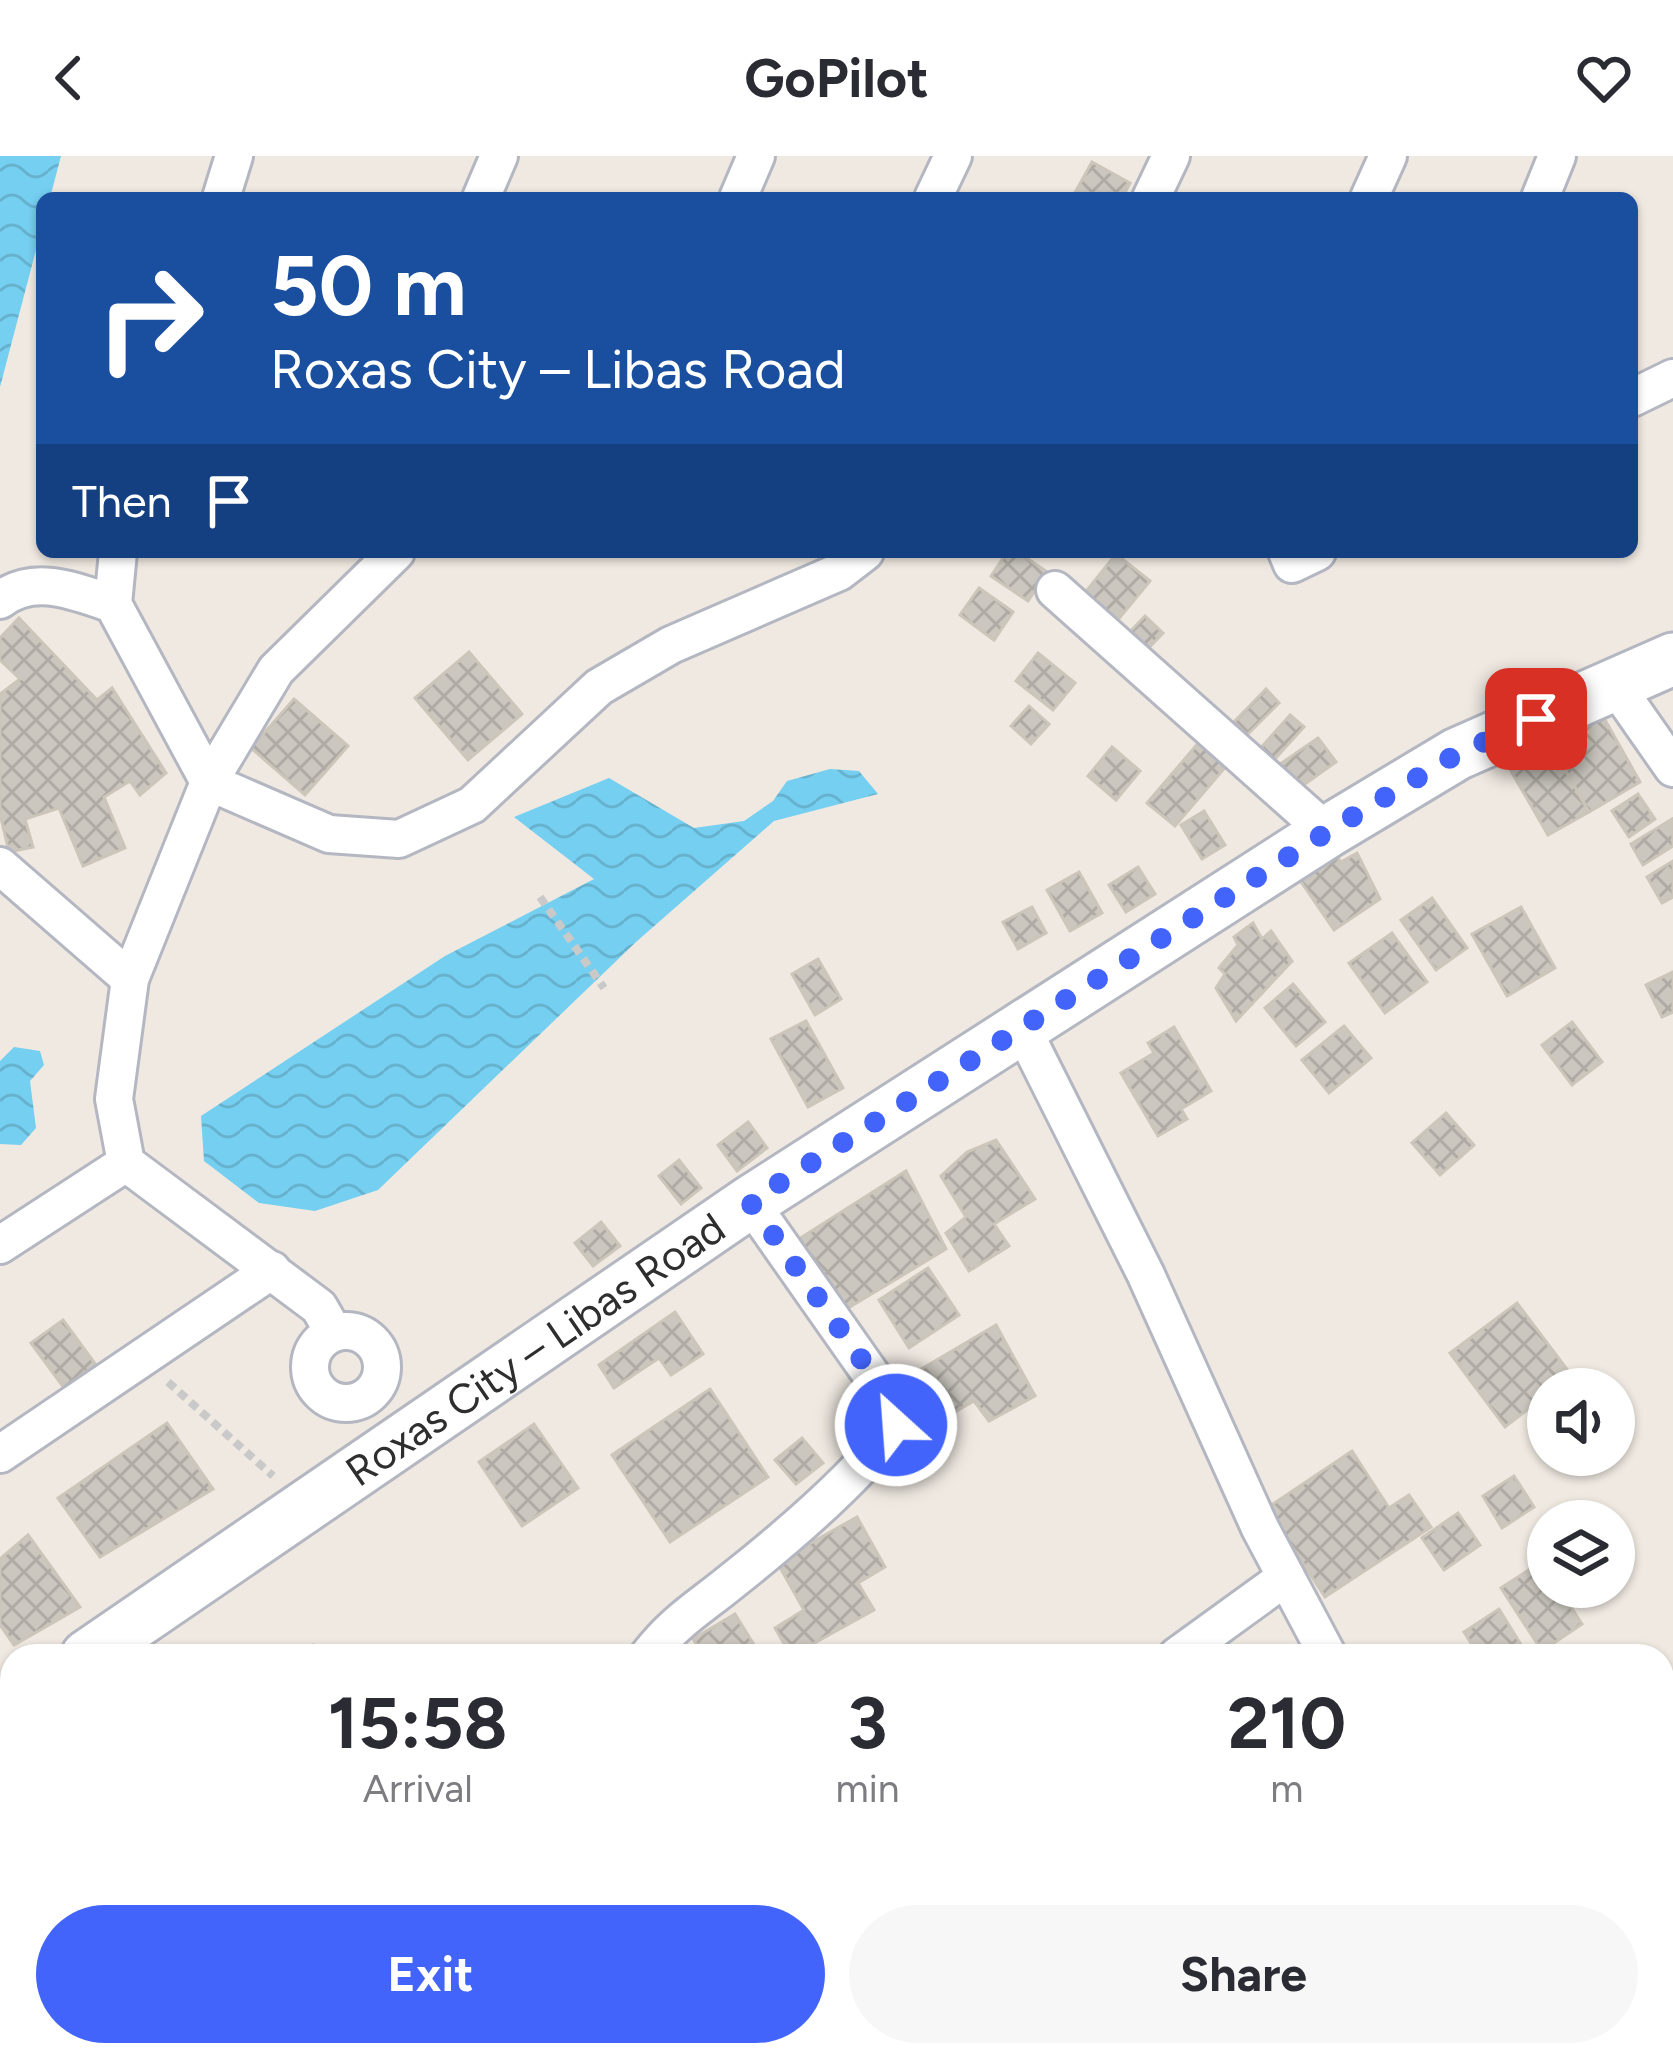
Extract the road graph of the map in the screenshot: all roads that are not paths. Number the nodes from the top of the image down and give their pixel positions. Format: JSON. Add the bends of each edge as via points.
{"nodes":[{"id":1,"x":233,"y":156,"type":"edge"},
{"id":2,"x":499,"y":156,"type":"edge"},
{"id":3,"x":756,"y":156,"type":"edge"},
{"id":4,"x":953,"y":156,"type":"edge"},
{"id":5,"x":1171,"y":156,"type":"edge"},
{"id":6,"x":1388,"y":156,"type":"edge"},
{"id":7,"x":1558,"y":156,"type":"edge"},
{"id":8,"x":223,"y":192,"type":"edge"},
{"id":9,"x":484,"y":192,"type":"edge"},
{"id":10,"x":741,"y":192,"type":"edge"},
{"id":11,"x":937,"y":192,"type":"edge"},
{"id":12,"x":1154,"y":192,"type":"edge"},
{"id":13,"x":1372,"y":192,"type":"edge"},
{"id":14,"x":1543,"y":192,"type":"edge"},
{"id":15,"x":1673,"y":378,"type":"edge"},
{"id":16,"x":1638,"y":395,"type":"edge"},
{"id":17,"x":117,"y":558,"type":"edge"},
{"id":18,"x":381,"y":558,"type":"edge"},
{"id":19,"x":858,"y":558,"type":"edge"},
{"id":20,"x":1055,"y":590,"type":"dead end"},
{"id":21,"x":0,"y":600,"type":"edge"},
{"id":22,"x":113,"y":604,"type":"junction"},
{"id":23,"x":1673,"y":659,"type":"edge"},
{"id":24,"x":1616,"y":685,"type":"junction"},
{"id":25,"x":1673,"y":768,"type":"edge"},
{"id":26,"x":209,"y":782,"type":"junction"},
{"id":27,"x":1327,"y":832,"type":"junction"},
{"id":28,"x":0,"y":866,"type":"edge"},
{"id":29,"x":130,"y":979,"type":"junction"},
{"id":30,"x":1021,"y":1026,"type":"junction"},
{"id":31,"x":126,"y":1163,"type":"junction"},
{"id":32,"x":750,"y":1202,"type":"junction"},
{"id":33,"x":0,"y":1245,"type":"edge"},
{"id":34,"x":272,"y":1270,"type":"junction"},
{"id":35,"x":334,"y":1333,"type":"junction"},
{"id":36,"x":363,"y":1400,"type":"junction"},
{"id":37,"x":390,"y":1450,"type":"junction"},
{"id":38,"x":0,"y":1454,"type":"edge"},
{"id":39,"x":1286,"y":1577,"type":"junction"},
{"id":40,"x":103,"y":1644,"type":"edge"},
{"id":41,"x":657,"y":1644,"type":"edge"},
{"id":42,"x":1194,"y":1644,"type":"edge"},
{"id":43,"x":1322,"y":1644,"type":"edge"}],
"edges":[{"from":1,"to":8,"type":"street"},
{"from":2,"to":9,"type":"street"},
{"from":3,"to":10,"type":"street"},
{"from":4,"to":11,"type":"street"},
{"from":5,"to":12,"type":"street"},
{"from":6,"to":13,"type":"street"},
{"from":7,"to":14,"type":"street"},
{"from":15,"to":16,"type":"street"},
{"from":17,"to":22,"type":"street"},
{"from":18,"to":26,"type":"street","via":[[276,670]]},
{"from":19,"to":26,"type":"street","via":[[671,644],[599,687],[472,805],[399,839],[329,834]]},
{"from":20,"to":27,"type":"street"},
{"from":21,"to":22,"type":"street","via":[[53,584]]},
{"from":22,"to":26,"type":"street"},
{"from":23,"to":24,"type":"main road","name":"Roxas City – Libas Road"},
{"from":24,"to":25,"type":"street"},
{"from":24,"to":27,"type":"main road","name":"Roxas City – Libas Road","via":[[1457,754]]},
{"from":26,"to":29,"type":"street"},
{"from":27,"to":30,"type":"main road","name":"Roxas City – Libas Road"},
{"from":28,"to":29,"type":"street"},
{"from":29,"to":31,"type":"street","via":[[114,1099]]},
{"from":30,"to":32,"type":"main road","name":"Roxas City – Libas Road"},
{"from":30,"to":39,"type":"street"},
{"from":31,"to":33,"type":"street"},
{"from":31,"to":34,"type":"street"},
{"from":32,"to":37,"type":"main road","name":"Roxas City – Libas Road"},
{"from":32,"to":41,"type":"street","via":[[871,1373],[896,1425]]},
{"from":34,"to":35,"type":"street","via":[[319,1307]]},
{"from":34,"to":38,"type":"street"},
{"from":35,"to":36,"type":"street","via":[[349,1330],[375,1345],[379,1382]]},
{"from":35,"to":36,"type":"street","via":[[313,1353],[314,1384],[336,1402]]},
{"from":36,"to":37,"type":"street"},
{"from":37,"to":40,"type":"main road","name":"Roxas City – Libas Road"},
{"from":39,"to":42,"type":"street"},
{"from":39,"to":43,"type":"street"}]}
